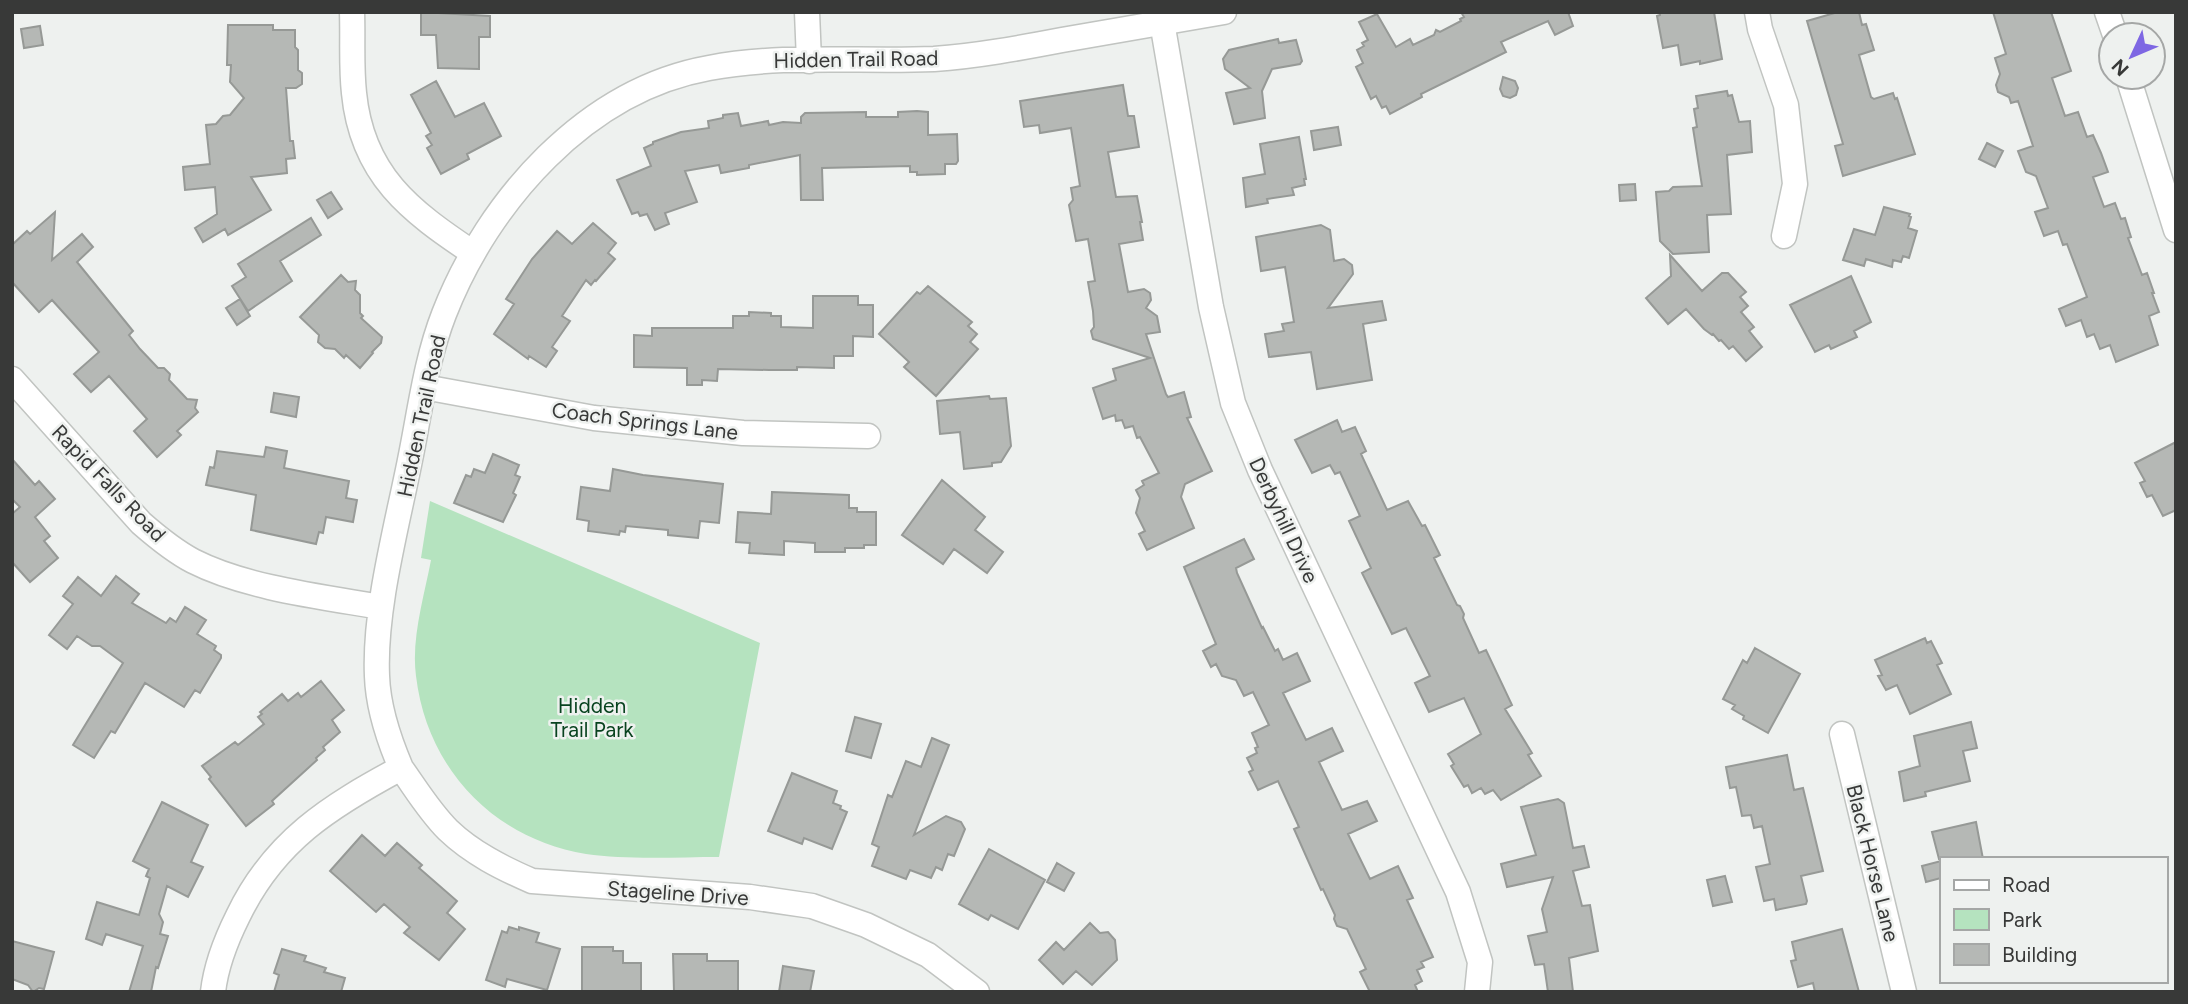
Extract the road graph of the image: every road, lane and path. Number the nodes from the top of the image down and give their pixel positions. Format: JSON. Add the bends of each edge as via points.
{"nodes":[{"id":1,"x":352,"y":12,"type":"edge"},
{"id":2,"x":807,"y":12,"type":"edge"},
{"id":3,"x":1224,"y":12,"type":"edge"},
{"id":4,"x":1757,"y":12,"type":"edge"},
{"id":5,"x":1163,"y":22,"type":"junction"},
{"id":6,"x":809,"y":61,"type":"junction"},
{"id":7,"x":2132,"y":91,"type":"edge"},
{"id":8,"x":2176,"y":230,"type":"edge"},
{"id":9,"x":1784,"y":236,"type":"dead end"},
{"id":10,"x":474,"y":253,"type":"junction"},
{"id":11,"x":12,"y":379,"type":"edge"},
{"id":12,"x":424,"y":387,"type":"junction"},
{"id":13,"x":868,"y":436,"type":"dead end"},
{"id":14,"x":381,"y":607,"type":"junction"},
{"id":15,"x":1842,"y":734,"type":"dead end"},
{"id":16,"x":401,"y":768,"type":"junction"},
{"id":17,"x":213,"y":992,"type":"edge"},
{"id":18,"x":977,"y":992,"type":"edge"},
{"id":19,"x":1477,"y":992,"type":"edge"},
{"id":20,"x":1904,"y":992,"type":"edge"}],
"edges":[{"from":1,"to":10,"type":"street","via":[[354,93],[361,130],[373,158],[391,188],[414,211]]},
{"from":2,"to":6,"type":"street"},
{"from":3,"to":5,"type":"street","name":"Hidden Trail Road"},
{"from":4,"to":9,"type":"street","via":[[1786,105],[1795,184]]},
{"from":5,"to":6,"type":"street","name":"Hidden Trail Road","via":[[983,54]]},
{"from":5,"to":19,"type":"street","name":"Derbyhill Drive","via":[[1211,307],[1233,403],[1458,892],[1480,961]]},
{"from":6,"to":10,"type":"street","name":"Hidden Trail Road","via":[[708,68],[638,90],[561,143],[530,174]]},
{"from":7,"to":8,"type":"street"},
{"from":10,"to":12,"type":"street","name":"Hidden Trail Road","via":[[444,314]]},
{"from":11,"to":14,"type":"street","name":"Rapid Falls Road","via":[[141,523],[193,561],[234,578]]},
{"from":12,"to":13,"type":"street","name":"Coach Springs Lane","via":[[594,418],[743,433]]},
{"from":12,"to":14,"type":"street","name":"Hidden Trail Road"},
{"from":14,"to":16,"type":"street","name":"Hidden Trail Road","via":[[377,676],[390,741]]},
{"from":15,"to":20,"type":"street","name":"Black Horse Lane"},
{"from":16,"to":17,"type":"street","via":[[312,821],[270,863],[232,927]]},
{"from":16,"to":18,"type":"street","name":"Stageline Drive","via":[[449,831],[474,851],[532,881],[812,906],[866,925],[928,955]]}]}
